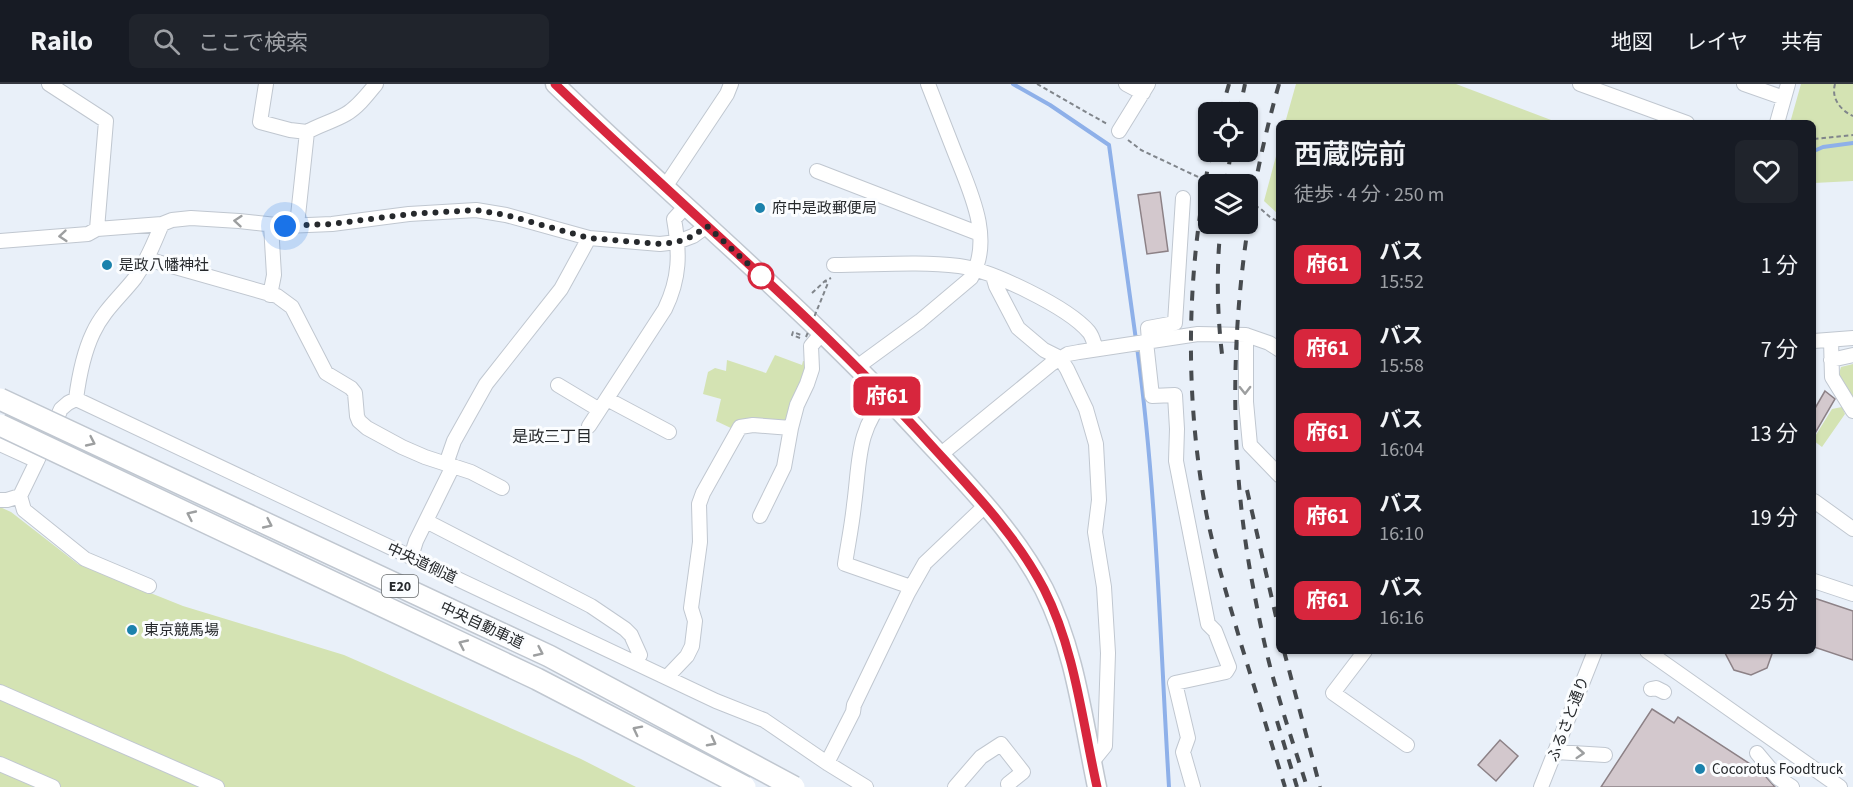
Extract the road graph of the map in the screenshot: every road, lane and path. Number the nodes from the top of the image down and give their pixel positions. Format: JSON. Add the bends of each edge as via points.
{"nodes":[{"id":1,"x":49,"y":84,"type":"edge"},
{"id":2,"x":266,"y":84,"type":"edge"},
{"id":3,"x":376,"y":84,"type":"edge"},
{"id":4,"x":555,"y":84,"type":"edge"},
{"id":5,"x":731,"y":84,"type":"edge"},
{"id":6,"x":928,"y":84,"type":"edge"},
{"id":7,"x":1126,"y":84,"type":"edge"},
{"id":8,"x":1580,"y":84,"type":"edge"},
{"id":9,"x":1744,"y":84,"type":"edge"},
{"id":10,"x":1788,"y":84,"type":"edge"},
{"id":11,"x":1835,"y":84,"type":"edge"},
{"id":12,"x":1146,"y":88,"type":"edge"},
{"id":13,"x":1784,"y":98,"type":"junction"},
{"id":14,"x":1853,"y":116,"type":"edge"},
{"id":15,"x":1679,"y":120,"type":"edge"},
{"id":16,"x":1778,"y":120,"type":"edge"},
{"id":17,"x":1119,"y":131,"type":"dead end"},
{"id":18,"x":307,"y":132,"type":"junction"},
{"id":19,"x":1853,"y":135,"type":"edge"},
{"id":20,"x":1816,"y":138,"type":"edge"},
{"id":21,"x":817,"y":171,"type":"dead end"},
{"id":22,"x":665,"y":187,"type":"junction"},
{"id":23,"x":1183,"y":198,"type":"dead end"},
{"id":24,"x":686,"y":206,"type":"junction"},
{"id":25,"x":1258,"y":207,"type":"edge"},
{"id":26,"x":1276,"y":221,"type":"edge"},
{"id":27,"x":162,"y":224,"type":"junction"},
{"id":28,"x":271,"y":225,"type":"junction"},
{"id":29,"x":297,"y":225,"type":"junction"},
{"id":30,"x":707,"y":226,"type":"junction"},
{"id":31,"x":98,"y":229,"type":"junction"},
{"id":32,"x":980,"y":234,"type":"junction"},
{"id":33,"x":589,"y":238,"type":"junction"},
{"id":34,"x":0,"y":241,"type":"edge"},
{"id":35,"x":677,"y":242,"type":"junction"},
{"id":36,"x":147,"y":260,"type":"junction"},
{"id":37,"x":834,"y":266,"type":"dead end"},
{"id":38,"x":976,"y":269,"type":"junction"},
{"id":39,"x":993,"y":276,"type":"junction"},
{"id":40,"x":812,"y":293,"type":"dead end"},
{"id":41,"x":270,"y":295,"type":"junction"},
{"id":42,"x":1246,"y":335,"type":"junction"},
{"id":43,"x":814,"y":336,"type":"junction"},
{"id":44,"x":1853,"y":338,"type":"edge"},
{"id":45,"x":1830,"y":340,"type":"junction"},
{"id":46,"x":1816,"y":341,"type":"edge"},
{"id":47,"x":1142,"y":342,"type":"junction"},
{"id":48,"x":1276,"y":347,"type":"edge"},
{"id":49,"x":1096,"y":349,"type":"junction"},
{"id":50,"x":1853,"y":355,"type":"edge"},
{"id":51,"x":1060,"y":358,"type":"junction"},
{"id":52,"x":1831,"y":360,"type":"junction"},
{"id":53,"x":857,"y":367,"type":"junction"},
{"id":54,"x":558,"y":385,"type":"dead end"},
{"id":55,"x":886,"y":396,"type":"junction"},
{"id":56,"x":0,"y":399,"type":"edge"},
{"id":57,"x":75,"y":399,"type":"junction"},
{"id":58,"x":603,"y":404,"type":"junction"},
{"id":59,"x":1853,"y":411,"type":"edge"},
{"id":60,"x":0,"y":425,"type":"edge"},
{"id":61,"x":589,"y":426,"type":"dead end"},
{"id":62,"x":791,"y":428,"type":"junction"},
{"id":63,"x":669,"y":432,"type":"dead end"},
{"id":64,"x":0,"y":444,"type":"edge"},
{"id":65,"x":940,"y":455,"type":"junction"},
{"id":66,"x":37,"y":461,"type":"junction"},
{"id":67,"x":449,"y":465,"type":"junction"},
{"id":68,"x":1276,"y":472,"type":"edge"},
{"id":69,"x":501,"y":488,"type":"dead end"},
{"id":70,"x":20,"y":496,"type":"junction"},
{"id":71,"x":0,"y":500,"type":"edge"},
{"id":72,"x":1816,"y":502,"type":"edge"},
{"id":73,"x":986,"y":506,"type":"junction"},
{"id":74,"x":760,"y":516,"type":"dead end"},
{"id":75,"x":426,"y":521,"type":"junction"},
{"id":76,"x":1853,"y":529,"type":"edge"},
{"id":77,"x":411,"y":557,"type":"junction"},
{"id":78,"x":1816,"y":582,"type":"edge"},
{"id":79,"x":149,"y":586,"type":"dead end"},
{"id":80,"x":911,"y":587,"type":"junction"},
{"id":81,"x":1853,"y":594,"type":"edge"},
{"id":82,"x":1363,"y":654,"type":"edge"},
{"id":83,"x":1594,"y":654,"type":"edge"},
{"id":84,"x":1651,"y":654,"type":"edge"},
{"id":85,"x":636,"y":662,"type":"junction"},
{"id":86,"x":667,"y":677,"type":"junction"},
{"id":87,"x":0,"y":692,"type":"edge"},
{"id":88,"x":1407,"y":745,"type":"dead end"},
{"id":89,"x":1556,"y":752,"type":"junction"},
{"id":90,"x":1757,"y":753,"type":"dead end"},
{"id":91,"x":1605,"y":755,"type":"dead end"},
{"id":92,"x":1092,"y":762,"type":"junction"},
{"id":93,"x":0,"y":764,"type":"edge"},
{"id":94,"x":826,"y":764,"type":"junction"},
{"id":95,"x":1008,"y":784,"type":"dead end"},
{"id":96,"x":52,"y":787,"type":"edge"},
{"id":97,"x":217,"y":787,"type":"edge"},
{"id":98,"x":745,"y":787,"type":"edge"},
{"id":99,"x":794,"y":787,"type":"edge"},
{"id":100,"x":866,"y":787,"type":"edge"},
{"id":101,"x":955,"y":787,"type":"edge"},
{"id":102,"x":1097,"y":787,"type":"edge"},
{"id":103,"x":1193,"y":787,"type":"edge"},
{"id":104,"x":1541,"y":787,"type":"edge"},
{"id":105,"x":1792,"y":787,"type":"edge"},
{"id":106,"x":1840,"y":787,"type":"edge"}],
"edges":[{"from":1,"to":31,"type":"street","via":[[106,121]]},
{"from":2,"to":18,"type":"street","via":[[260,122]]},
{"from":3,"to":18,"type":"street","via":[[344,116]]},
{"from":4,"to":22,"type":"main road"},
{"from":5,"to":22,"type":"street"},
{"from":6,"to":32,"type":"street","via":[[975,205]]},
{"from":7,"to":12,"type":"street"},
{"from":8,"to":15,"type":"street"},
{"from":9,"to":13,"type":"street"},
{"from":10,"to":13,"type":"street"},
{"from":11,"to":14,"type":"path","via":[[1833,92],[1839,106]]},
{"from":12,"to":17,"type":"street"},
{"from":13,"to":16,"type":"street"},
{"from":18,"to":29,"type":"street"},
{"from":19,"to":20,"type":"path"},
{"from":21,"to":32,"type":"street"},
{"from":22,"to":24,"type":"main road"},
{"from":23,"to":47,"type":"street","via":[[1175,323],[1148,328]]},
{"from":24,"to":30,"type":"main road"},
{"from":24,"to":35,"type":"street","via":[[674,219]]},
{"from":25,"to":26,"type":"path"},
{"from":28,"to":27,"type":"street","one_way":true,"via":[[191,218]]},
{"from":27,"to":31,"type":"street"},
{"from":27,"to":36,"type":"street"},
{"from":28,"to":29,"type":"street"},
{"from":28,"to":41,"type":"street","via":[[274,275]]},
{"from":29,"to":33,"type":"street","via":[[476,210]]},
{"from":30,"to":35,"type":"street"},
{"from":30,"to":43,"type":"main road"},
{"from":31,"to":34,"type":"street","one_way":true,"via":[[88,234]]},
{"from":32,"to":38,"type":"street"},
{"from":33,"to":35,"type":"street","via":[[648,244]]},
{"from":33,"to":67,"type":"street","via":[[561,289],[482,391],[454,441]]},
{"from":35,"to":58,"type":"street","via":[[678,269],[666,309]]},
{"from":36,"to":41,"type":"street"},
{"from":36,"to":57,"type":"street","via":[[94,331],[82,362]]},
{"from":37,"to":38,"type":"street","via":[[937,264]]},
{"from":38,"to":39,"type":"street"},
{"from":38,"to":53,"type":"street","via":[[971,278],[920,321]]},
{"from":39,"to":49,"type":"street","via":[[1064,312],[1091,334]]},
{"from":39,"to":51,"type":"street","via":[[1018,328]]},
{"from":40,"to":43,"type":"path","bridge":true,"via":[[825,281],[828,283],[806,337],[793,332],[792,335]]},
{"from":41,"to":67,"type":"street","via":[[292,307],[326,373],[351,388],[359,421],[402,447]]},
{"from":42,"to":47,"type":"street","via":[[1198,334]]},
{"from":42,"to":48,"type":"street"},
{"from":42,"to":68,"type":"street","one_way":true,"via":[[1250,445]]},
{"from":43,"to":53,"type":"main road"},
{"from":43,"to":62,"type":"street","via":[[812,369],[796,405]]},
{"from":44,"to":45,"type":"street"},
{"from":45,"to":46,"type":"street"},
{"from":45,"to":52,"type":"street"},
{"from":47,"to":49,"type":"street"},
{"from":47,"to":103,"type":"street","via":[[1152,396],[1175,395],[1176,461],[1208,624],[1215,631],[1229,667],[1226,672],[1175,683],[1188,738],[1183,752]]},
{"from":49,"to":51,"type":"street"},
{"from":50,"to":52,"type":"street"},
{"from":51,"to":65,"type":"street"},
{"from":51,"to":92,"type":"street","via":[[1086,409],[1096,444],[1099,500],[1095,532],[1104,587],[1108,653],[1105,746]]},
{"from":52,"to":59,"type":"street","via":[[1832,377]]},
{"from":53,"to":55,"type":"main road"},
{"from":54,"to":58,"type":"street"},
{"from":55,"to":65,"type":"main road"},
{"from":55,"to":80,"type":"street","via":[[875,409],[863,438],[845,564]]},
{"from":56,"to":99,"type":"highway","name":"中央自動車道","number":"E20","one_way":true,"bridge":true,"via":[[549,656]]},
{"from":57,"to":66,"type":"street","via":[[61,409]]},
{"from":57,"to":77,"type":"street","name":"中央道側道"},
{"from":58,"to":61,"type":"street"},
{"from":58,"to":63,"type":"street"},
{"from":98,"to":60,"type":"highway","name":"中央自動車道","number":"E20","one_way":true,"bridge":true,"via":[[537,679]]},
{"from":62,"to":74,"type":"street","via":[[784,467]]},
{"from":62,"to":86,"type":"street","via":[[740,427],[703,493],[691,608],[695,621],[692,646]]},
{"from":64,"to":66,"type":"street"},
{"from":65,"to":73,"type":"main road"},
{"from":66,"to":70,"type":"street"},
{"from":67,"to":69,"type":"street"},
{"from":67,"to":75,"type":"street"},
{"from":70,"to":71,"type":"street"},
{"from":70,"to":79,"type":"street","via":[[24,510],[85,559]]},
{"from":72,"to":76,"type":"street"},
{"from":73,"to":80,"type":"street","via":[[925,563]]},
{"from":73,"to":92,"type":"main road","via":[[1044,589],[1072,667]]},
{"from":75,"to":77,"type":"street"},
{"from":75,"to":85,"type":"street","via":[[591,606],[631,635],[640,655]]},
{"from":77,"to":85,"type":"street","name":"中央道側道"},
{"from":78,"to":81,"type":"street"},
{"from":80,"to":94,"type":"street"},
{"from":82,"to":88,"type":"street","via":[[1334,693]]},
{"from":83,"to":89,"type":"street","name":"ふるさと通り"},
{"from":84,"to":106,"type":"street"},
{"from":85,"to":86,"type":"street","name":"中央道側道"},
{"from":86,"to":94,"type":"street","name":"中央道側道","via":[[764,720]]},
{"from":87,"to":97,"type":"street"},
{"from":89,"to":91,"type":"street","one_way":true},
{"from":89,"to":104,"type":"street","name":"ふるさと通り"},
{"from":90,"to":105,"type":"street","via":[[1778,778]]},
{"from":92,"to":102,"type":"main road"},
{"from":93,"to":96,"type":"street"},
{"from":94,"to":100,"type":"street","name":"中央道側道"},
{"from":95,"to":101,"type":"street","via":[[1023,772],[1001,744],[981,758]]}]}
